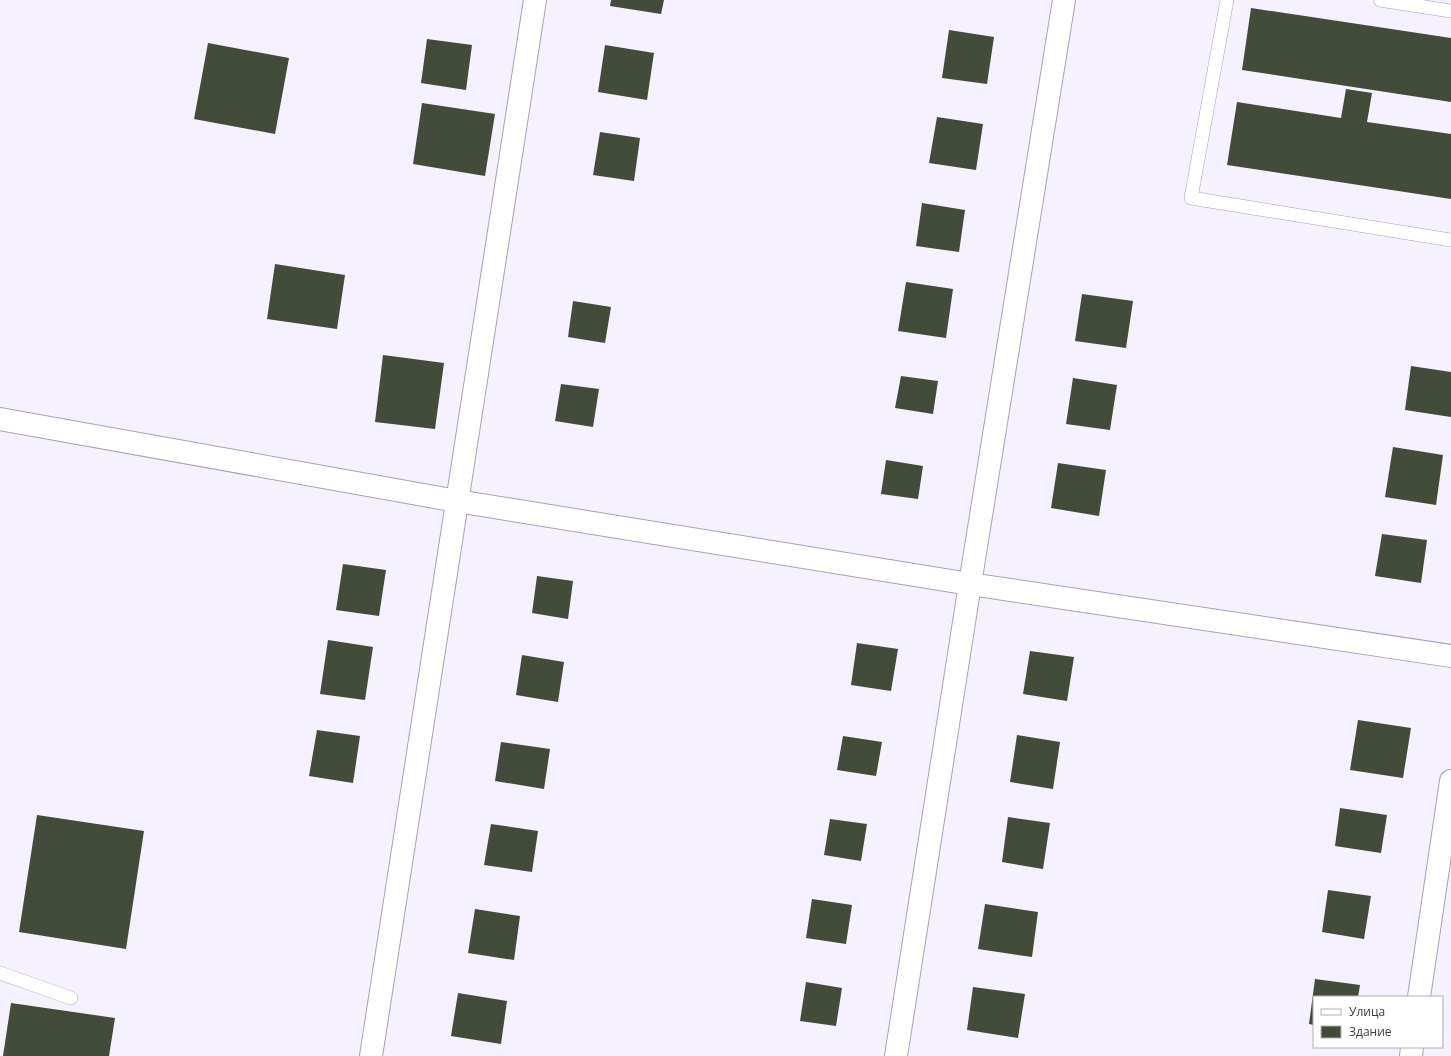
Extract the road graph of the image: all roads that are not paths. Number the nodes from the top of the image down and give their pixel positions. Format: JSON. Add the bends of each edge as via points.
{"nodes":[{"id":1,"x":535,"y":0,"type":"edge"},
{"id":2,"x":1064,"y":0,"type":"edge"},
{"id":3,"x":1226,"y":0,"type":"edge"},
{"id":4,"x":1380,"y":0,"type":"edge"},
{"id":5,"x":1451,"y":11,"type":"edge"},
{"id":6,"x":1451,"y":240,"type":"edge"},
{"id":7,"x":0,"y":419,"type":"edge"},
{"id":8,"x":457,"y":501,"type":"junction"},
{"id":9,"x":970,"y":584,"type":"junction"},
{"id":10,"x":1451,"y":656,"type":"edge"},
{"id":11,"x":1451,"y":781,"type":"edge"},
{"id":12,"x":0,"y":973,"type":"edge"},
{"id":13,"x":1419,"y":996,"type":"edge"},
{"id":14,"x":71,"y":998,"type":"dead end"},
{"id":15,"x":371,"y":1056,"type":"edge"},
{"id":16,"x":896,"y":1056,"type":"edge"}],
"edges":[{"from":1,"to":8,"type":"street"},
{"from":2,"to":9,"type":"street"},
{"from":3,"to":6,"type":"lane","via":[[1191,198]]},
{"from":4,"to":5,"type":"lane"},
{"from":7,"to":8,"type":"street"},
{"from":8,"to":9,"type":"street"},
{"from":8,"to":15,"type":"street"},
{"from":9,"to":10,"type":"street"},
{"from":9,"to":16,"type":"street"},
{"from":11,"to":13,"type":"street"},
{"from":12,"to":14,"type":"lane"}]}
